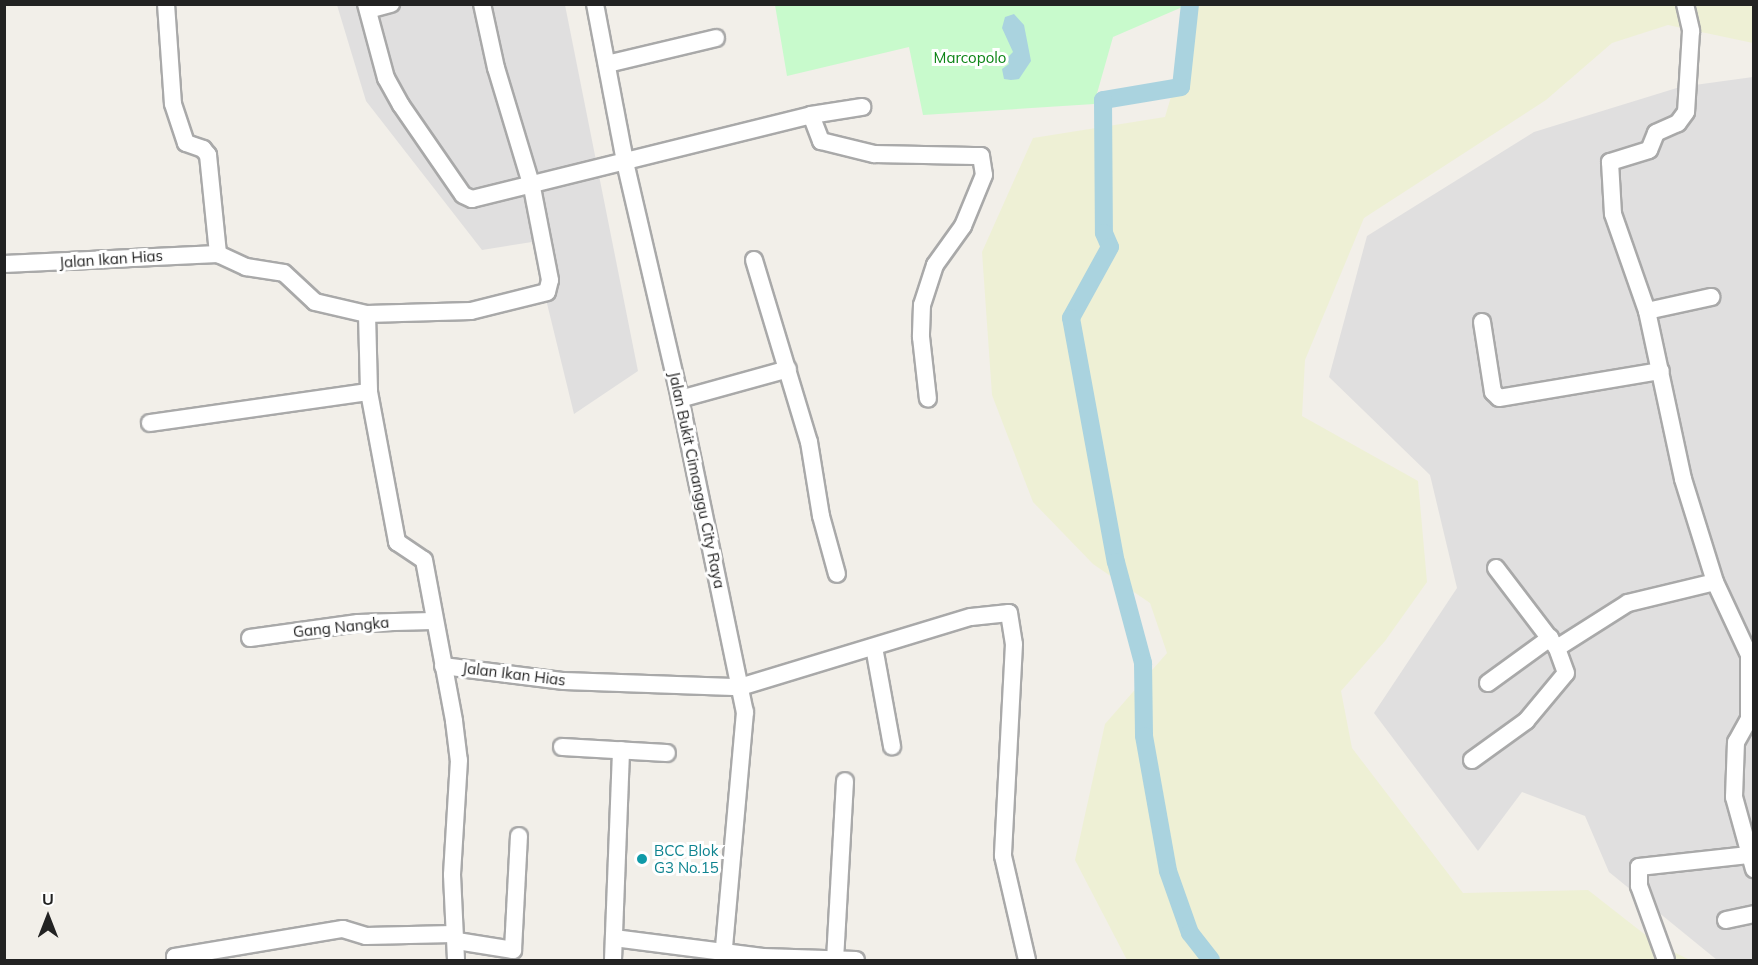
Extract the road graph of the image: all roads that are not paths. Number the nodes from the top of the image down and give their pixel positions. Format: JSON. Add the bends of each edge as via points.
{"nodes":[{"id":1,"x":166,"y":4,"type":"edge"},
{"id":2,"x":391,"y":4,"type":"edge"},
{"id":3,"x":482,"y":4,"type":"edge"},
{"id":4,"x":595,"y":4,"type":"edge"},
{"id":5,"x":1685,"y":4,"type":"edge"},
{"id":6,"x":367,"y":7,"type":"edge"},
{"id":7,"x":716,"y":38,"type":"dead end"},
{"id":8,"x":607,"y":64,"type":"junction"},
{"id":9,"x":862,"y":107,"type":"dead end"},
{"id":10,"x":811,"y":115,"type":"junction"},
{"id":11,"x":625,"y":162,"type":"junction"},
{"id":12,"x":532,"y":187,"type":"junction"},
{"id":13,"x":218,"y":254,"type":"junction"},
{"id":14,"x":754,"y":260,"type":"dead end"},
{"id":15,"x":4,"y":264,"type":"edge"},
{"id":16,"x":1712,"y":297,"type":"dead end"},
{"id":17,"x":1647,"y":311,"type":"junction"},
{"id":18,"x":368,"y":314,"type":"junction"},
{"id":19,"x":1482,"y":322,"type":"dead end"},
{"id":20,"x":788,"y":369,"type":"junction"},
{"id":21,"x":1661,"y":371,"type":"junction"},
{"id":22,"x":369,"y":392,"type":"junction"},
{"id":23,"x":680,"y":399,"type":"junction"},
{"id":24,"x":928,"y":399,"type":"dead end"},
{"id":25,"x":150,"y":423,"type":"dead end"},
{"id":26,"x":1496,"y":568,"type":"dead end"},
{"id":27,"x":837,"y":574,"type":"dead end"},
{"id":28,"x":1715,"y":582,"type":"junction"},
{"id":29,"x":432,"y":621,"type":"junction"},
{"id":30,"x":250,"y":638,"type":"dead end"},
{"id":31,"x":1554,"y":643,"type":"junction"},
{"id":32,"x":874,"y":647,"type":"junction"},
{"id":33,"x":1751,"y":655,"type":"edge"},
{"id":34,"x":443,"y":666,"type":"junction"},
{"id":35,"x":1488,"y":683,"type":"dead end"},
{"id":36,"x":740,"y":687,"type":"junction"},
{"id":37,"x":892,"y":746,"type":"dead end"},
{"id":38,"x":562,"y":747,"type":"dead end"},
{"id":39,"x":621,"y":750,"type":"junction"},
{"id":40,"x":667,"y":753,"type":"dead end"},
{"id":41,"x":1472,"y":760,"type":"dead end"},
{"id":42,"x":845,"y":782,"type":"dead end"},
{"id":43,"x":519,"y":836,"type":"dead end"},
{"id":44,"x":1751,"y":862,"type":"edge"},
{"id":45,"x":1754,"y":914,"type":"edge"},
{"id":46,"x":1726,"y":920,"type":"dead end"},
{"id":47,"x":455,"y":938,"type":"junction"},
{"id":48,"x":614,"y":938,"type":"junction"},
{"id":49,"x":724,"y":957,"type":"edge"},
{"id":50,"x":175,"y":960,"type":"edge"},
{"id":51,"x":456,"y":960,"type":"edge"},
{"id":52,"x":613,"y":960,"type":"edge"},
{"id":53,"x":835,"y":960,"type":"edge"},
{"id":54,"x":856,"y":960,"type":"edge"},
{"id":55,"x":1026,"y":960,"type":"edge"},
{"id":56,"x":1666,"y":960,"type":"edge"}],
"edges":[{"from":1,"to":13,"type":"street","via":[[173,104],[186,143],[208,155]]},
{"from":2,"to":6,"type":"street"},
{"from":3,"to":12,"type":"street","via":[[496,68]]},
{"from":4,"to":8,"type":"street","name":"Jalan Bukit Cimanggu City Raya"},
{"from":5,"to":17,"type":"street","via":[[1691,31],[1686,112],[1678,123],[1656,133],[1646,152],[1610,162],[1613,214]]},
{"from":6,"to":12,"type":"street","via":[[386,78],[463,195],[478,200]]},
{"from":7,"to":8,"type":"street"},
{"from":8,"to":11,"type":"street","name":"Jalan Bukit Cimanggu City Raya"},
{"from":9,"to":10,"type":"street"},
{"from":10,"to":11,"type":"street"},
{"from":10,"to":24,"type":"street","via":[[821,141],[874,154],[981,156],[984,175],[967,216],[935,265],[922,305],[921,337]]},
{"from":11,"to":12,"type":"street"},
{"from":11,"to":23,"type":"street","name":"Jalan Bukit Cimanggu City Raya"},
{"from":12,"to":18,"type":"street","via":[[550,280],[547,292],[471,311]]},
{"from":13,"to":15,"type":"street","name":"Jalan Ikan Hias"},
{"from":13,"to":18,"type":"street","via":[[246,267],[284,273],[315,302]]},
{"from":14,"to":20,"type":"street"},
{"from":16,"to":17,"type":"street"},
{"from":17,"to":21,"type":"street"},
{"from":18,"to":22,"type":"street","name":"Jalan Ikan Hias"},
{"from":19,"to":21,"type":"street","via":[[1493,392],[1499,398]]},
{"from":20,"to":23,"type":"street"},
{"from":20,"to":27,"type":"street"},
{"from":21,"to":28,"type":"street","via":[[1683,479]]},
{"from":22,"to":25,"type":"street"},
{"from":22,"to":29,"type":"street","name":"Jalan Ikan Hias","via":[[398,542],[424,560]]},
{"from":23,"to":36,"type":"street","name":"Jalan Bukit Cimanggu City Raya"},
{"from":26,"to":31,"type":"street"},
{"from":28,"to":31,"type":"street","via":[[1628,603]]},
{"from":28,"to":33,"type":"street"},
{"from":29,"to":30,"type":"street","name":"Gang Nangka","via":[[358,622]]},
{"from":29,"to":34,"type":"street","name":"Jalan Ikan Hias"},
{"from":31,"to":35,"type":"street"},
{"from":31,"to":41,"type":"street","via":[[1566,673],[1526,721]]},
{"from":32,"to":36,"type":"street","name":"Jalan Ikan Hias"},
{"from":32,"to":37,"type":"street"},
{"from":32,"to":55,"type":"street","name":"Jalan Ikan Hias","via":[[971,617],[1009,613],[1014,645],[1003,856]]},
{"from":33,"to":44,"type":"street","via":[[1749,719],[1737,742],[1734,796]]},
{"from":34,"to":36,"type":"street","name":"Jalan Ikan Hias","via":[[564,681]]},
{"from":34,"to":47,"type":"street","via":[[459,760]]},
{"from":36,"to":49,"type":"street","name":"Jalan Bukit Cimanggu City Raya","via":[[745,741]]},
{"from":38,"to":39,"type":"street"},
{"from":39,"to":40,"type":"street"},
{"from":39,"to":48,"type":"street"},
{"from":42,"to":53,"type":"street"},
{"from":43,"to":47,"type":"street","via":[[513,950]]},
{"from":44,"to":56,"type":"street","via":[[1640,867],[1639,886]]},
{"from":45,"to":46,"type":"street"},
{"from":47,"to":50,"type":"street","via":[[366,936],[343,929]]},
{"from":47,"to":51,"type":"street"},
{"from":48,"to":49,"type":"street"},
{"from":48,"to":52,"type":"street"},
{"from":49,"to":53,"type":"street"},
{"from":53,"to":54,"type":"street"}]}
